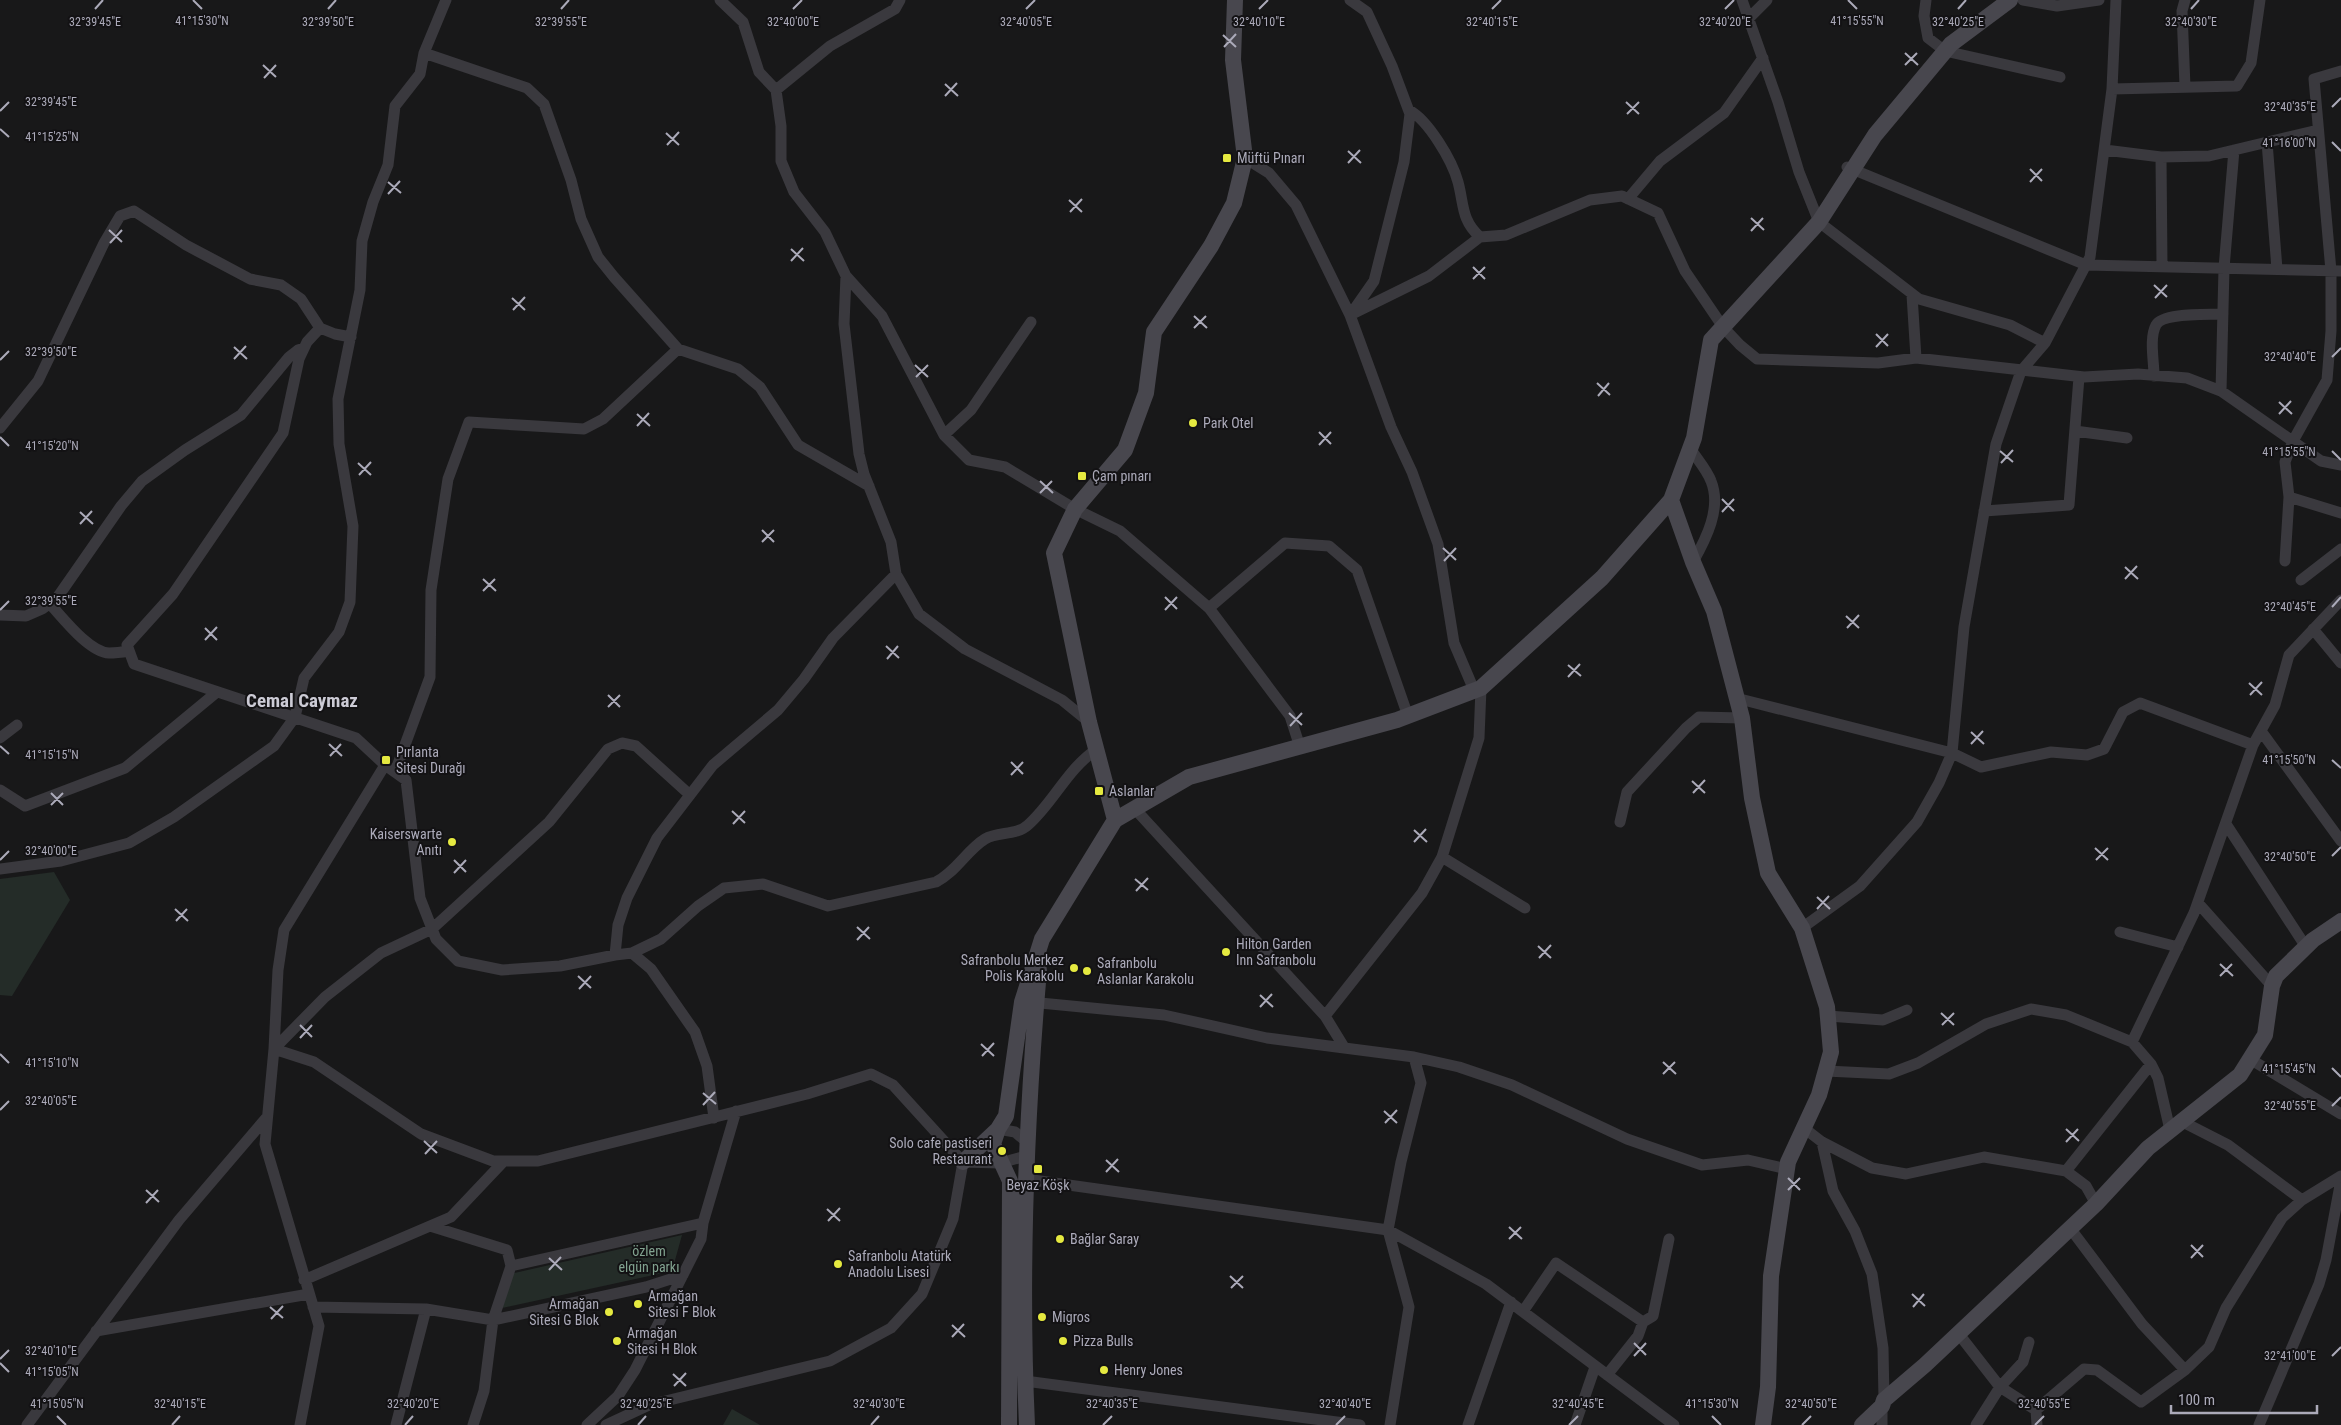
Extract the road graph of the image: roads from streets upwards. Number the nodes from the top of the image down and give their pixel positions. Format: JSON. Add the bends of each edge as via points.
{"nodes":[{"id":1,"x":446,"y":0,"type":"edge"},
{"id":2,"x":720,"y":0,"type":"edge"},
{"id":3,"x":900,"y":0,"type":"edge"},
{"id":4,"x":1235,"y":0,"type":"edge"},
{"id":5,"x":1350,"y":0,"type":"edge"},
{"id":6,"x":1742,"y":0,"type":"edge"},
{"id":7,"x":1767,"y":0,"type":"edge"},
{"id":8,"x":1926,"y":0,"type":"edge"},
{"id":9,"x":2010,"y":0,"type":"edge"},
{"id":10,"x":2024,"y":0,"type":"edge"},
{"id":11,"x":2099,"y":0,"type":"edge"},
{"id":12,"x":2116,"y":0,"type":"edge"},
{"id":13,"x":2185,"y":0,"type":"edge"},
{"id":14,"x":2260,"y":0,"type":"edge"},
{"id":15,"x":1750,"y":18,"type":"junction"},
{"id":16,"x":1945,"y":51,"type":"junction"},
{"id":17,"x":424,"y":54,"type":"junction"},
{"id":18,"x":1763,"y":58,"type":"junction"},
{"id":19,"x":2341,"y":71,"type":"edge"},
{"id":20,"x":2060,"y":77,"type":"dead end"},
{"id":21,"x":2185,"y":87,"type":"junction"},
{"id":22,"x":2112,"y":89,"type":"junction"},
{"id":23,"x":776,"y":90,"type":"junction"},
{"id":24,"x":1408,"y":110,"type":"junction"},
{"id":25,"x":2318,"y":130,"type":"junction"},
{"id":26,"x":2267,"y":142,"type":"junction"},
{"id":27,"x":2105,"y":150,"type":"junction"},
{"id":28,"x":2234,"y":150,"type":"junction"},
{"id":29,"x":2161,"y":156,"type":"junction"},
{"id":30,"x":1245,"y":158,"type":"junction"},
{"id":31,"x":1850,"y":167,"type":"junction"},
{"id":32,"x":1628,"y":199,"type":"junction"},
{"id":33,"x":1819,"y":222,"type":"junction"},
{"id":34,"x":1480,"y":237,"type":"junction"},
{"id":35,"x":2086,"y":265,"type":"junction"},
{"id":36,"x":2162,"y":266,"type":"junction"},
{"id":37,"x":2224,"y":268,"type":"junction"},
{"id":38,"x":2277,"y":269,"type":"junction"},
{"id":39,"x":2336,"y":271,"type":"edge"},
{"id":40,"x":846,"y":276,"type":"junction"},
{"id":41,"x":1912,"y":295,"type":"junction"},
{"id":42,"x":2224,"y":314,"type":"junction"},
{"id":43,"x":1350,"y":315,"type":"junction"},
{"id":44,"x":1031,"y":322,"type":"dead end"},
{"id":45,"x":1723,"y":327,"type":"junction"},
{"id":46,"x":320,"y":328,"type":"junction"},
{"id":47,"x":351,"y":337,"type":"junction"},
{"id":48,"x":2045,"y":343,"type":"junction"},
{"id":49,"x":304,"y":348,"type":"junction"},
{"id":50,"x":678,"y":349,"type":"junction"},
{"id":51,"x":1916,"y":358,"type":"junction"},
{"id":52,"x":2021,"y":371,"type":"junction"},
{"id":53,"x":2154,"y":376,"type":"junction"},
{"id":54,"x":2079,"y":377,"type":"junction"},
{"id":55,"x":2221,"y":391,"type":"junction"},
{"id":56,"x":0,"y":428,"type":"edge"},
{"id":57,"x":2074,"y":431,"type":"junction"},
{"id":58,"x":944,"y":435,"type":"junction"},
{"id":59,"x":2127,"y":438,"type":"dead end"},
{"id":60,"x":2293,"y":441,"type":"junction"},
{"id":61,"x":1690,"y":448,"type":"junction"},
{"id":62,"x":2341,"y":465,"type":"edge"},
{"id":63,"x":869,"y":486,"type":"junction"},
{"id":64,"x":2289,"y":497,"type":"junction"},
{"id":65,"x":1671,"y":500,"type":"junction"},
{"id":66,"x":1075,"y":508,"type":"junction"},
{"id":67,"x":1984,"y":511,"type":"junction"},
{"id":68,"x":2341,"y":512,"type":"edge"},
{"id":69,"x":2341,"y":549,"type":"edge"},
{"id":70,"x":2285,"y":561,"type":"dead end"},
{"id":71,"x":1694,"y":562,"type":"junction"},
{"id":72,"x":896,"y":574,"type":"junction"},
{"id":73,"x":2301,"y":580,"type":"dead end"},
{"id":74,"x":2341,"y":600,"type":"edge"},
{"id":75,"x":50,"y":604,"type":"junction"},
{"id":76,"x":1209,"y":608,"type":"junction"},
{"id":77,"x":0,"y":615,"type":"edge"},
{"id":78,"x":2313,"y":629,"type":"junction"},
{"id":79,"x":129,"y":651,"type":"junction"},
{"id":80,"x":2341,"y":663,"type":"edge"},
{"id":81,"x":1477,"y":689,"type":"junction"},
{"id":82,"x":217,"y":692,"type":"junction"},
{"id":83,"x":1736,"y":698,"type":"junction"},
{"id":84,"x":1408,"y":716,"type":"junction"},
{"id":85,"x":295,"y":718,"type":"junction"},
{"id":86,"x":1742,"y":718,"type":"junction"},
{"id":87,"x":1089,"y":722,"type":"junction"},
{"id":88,"x":17,"y":725,"type":"dead end"},
{"id":89,"x":2261,"y":730,"type":"junction"},
{"id":90,"x":0,"y":738,"type":"edge"},
{"id":91,"x":2254,"y":745,"type":"junction"},
{"id":92,"x":1300,"y":746,"type":"junction"},
{"id":93,"x":1097,"y":749,"type":"junction"},
{"id":94,"x":1952,"y":753,"type":"junction"},
{"id":95,"x":385,"y":765,"type":"junction"},
{"id":96,"x":395,"y":772,"type":"junction"},
{"id":97,"x":0,"y":790,"type":"edge"},
{"id":98,"x":690,"y":796,"type":"junction"},
{"id":99,"x":1135,"y":809,"type":"junction"},
{"id":100,"x":1115,"y":820,"type":"junction"},
{"id":101,"x":1620,"y":822,"type":"dead end"},
{"id":102,"x":2226,"y":824,"type":"junction"},
{"id":103,"x":2341,"y":841,"type":"edge"},
{"id":104,"x":1442,"y":857,"type":"junction"},
{"id":105,"x":0,"y":862,"type":"edge"},
{"id":106,"x":21,"y":866,"type":"junction"},
{"id":107,"x":0,"y":869,"type":"edge"},
{"id":108,"x":2198,"y":903,"type":"junction"},
{"id":109,"x":1525,"y":908,"type":"dead end"},
{"id":110,"x":2341,"y":921,"type":"edge"},
{"id":111,"x":1802,"y":928,"type":"junction"},
{"id":112,"x":432,"y":929,"type":"junction"},
{"id":113,"x":2120,"y":932,"type":"dead end"},
{"id":114,"x":2178,"y":947,"type":"junction"},
{"id":115,"x":2306,"y":947,"type":"junction"},
{"id":116,"x":632,"y":953,"type":"junction"},
{"id":117,"x":615,"y":954,"type":"junction"},
{"id":118,"x":2272,"y":986,"type":"junction"},
{"id":119,"x":1030,"y":1002,"type":"junction"},
{"id":120,"x":1907,"y":1010,"type":"dead end"},
{"id":121,"x":1325,"y":1016,"type":"junction"},
{"id":122,"x":1828,"y":1016,"type":"junction"},
{"id":123,"x":2132,"y":1042,"type":"junction"},
{"id":124,"x":1344,"y":1047,"type":"junction"},
{"id":125,"x":274,"y":1049,"type":"junction"},
{"id":126,"x":1414,"y":1057,"type":"junction"},
{"id":127,"x":2250,"y":1059,"type":"junction"},
{"id":128,"x":2151,"y":1064,"type":"junction"},
{"id":129,"x":1826,"y":1071,"type":"junction"},
{"id":130,"x":736,"y":1111,"type":"junction"},
{"id":131,"x":2341,"y":1114,"type":"edge"},
{"id":132,"x":268,"y":1117,"type":"junction"},
{"id":133,"x":714,"y":1118,"type":"junction"},
{"id":134,"x":2176,"y":1126,"type":"junction"},
{"id":135,"x":1804,"y":1128,"type":"junction"},
{"id":136,"x":998,"y":1129,"type":"junction"},
{"id":137,"x":1822,"y":1142,"type":"junction"},
{"id":138,"x":1027,"y":1149,"type":"junction"},
{"id":139,"x":504,"y":1161,"type":"junction"},
{"id":140,"x":963,"y":1162,"type":"junction"},
{"id":141,"x":1000,"y":1162,"type":"junction"},
{"id":142,"x":1787,"y":1170,"type":"junction"},
{"id":143,"x":2066,"y":1171,"type":"junction"},
{"id":144,"x":2341,"y":1176,"type":"edge"},
{"id":145,"x":1026,"y":1179,"type":"junction"},
{"id":146,"x":2341,"y":1180,"type":"edge"},
{"id":147,"x":2302,"y":1200,"type":"junction"},
{"id":148,"x":2096,"y":1204,"type":"junction"},
{"id":149,"x":704,"y":1224,"type":"junction"},
{"id":150,"x":430,"y":1226,"type":"junction"},
{"id":151,"x":2070,"y":1228,"type":"junction"},
{"id":152,"x":1388,"y":1230,"type":"junction"},
{"id":153,"x":1669,"y":1239,"type":"dead end"},
{"id":154,"x":511,"y":1266,"type":"junction"},
{"id":155,"x":683,"y":1275,"type":"junction"},
{"id":156,"x":304,"y":1280,"type":"junction"},
{"id":157,"x":309,"y":1294,"type":"junction"},
{"id":158,"x":1511,"y":1302,"type":"junction"},
{"id":159,"x":313,"y":1307,"type":"junction"},
{"id":160,"x":426,"y":1309,"type":"junction"},
{"id":161,"x":1524,"y":1310,"type":"junction"},
{"id":162,"x":493,"y":1320,"type":"junction"},
{"id":163,"x":1643,"y":1322,"type":"junction"},
{"id":164,"x":96,"y":1331,"type":"junction"},
{"id":165,"x":1958,"y":1334,"type":"junction"},
{"id":166,"x":2029,"y":1342,"type":"dead end"},
{"id":167,"x":1595,"y":1366,"type":"junction"},
{"id":168,"x":2185,"y":1370,"type":"junction"},
{"id":169,"x":1607,"y":1375,"type":"junction"},
{"id":170,"x":1025,"y":1381,"type":"junction"},
{"id":171,"x":2000,"y":1387,"type":"junction"},
{"id":172,"x":1883,"y":1403,"type":"junction"},
{"id":173,"x":2036,"y":1410,"type":"junction"},
{"id":174,"x":27,"y":1425,"type":"edge"},
{"id":175,"x":300,"y":1425,"type":"edge"},
{"id":176,"x":396,"y":1425,"type":"edge"},
{"id":177,"x":473,"y":1425,"type":"edge"},
{"id":178,"x":587,"y":1425,"type":"edge"},
{"id":179,"x":606,"y":1425,"type":"edge"},
{"id":180,"x":1008,"y":1425,"type":"edge"},
{"id":181,"x":1027,"y":1425,"type":"edge"},
{"id":182,"x":1360,"y":1425,"type":"edge"},
{"id":183,"x":1390,"y":1425,"type":"edge"},
{"id":184,"x":1468,"y":1425,"type":"edge"},
{"id":185,"x":1576,"y":1425,"type":"edge"},
{"id":186,"x":1674,"y":1425,"type":"edge"},
{"id":187,"x":1763,"y":1425,"type":"edge"},
{"id":188,"x":1862,"y":1425,"type":"edge"},
{"id":189,"x":1882,"y":1425,"type":"edge"},
{"id":190,"x":1976,"y":1425,"type":"edge"},
{"id":191,"x":2037,"y":1425,"type":"edge"},
{"id":192,"x":2260,"y":1425,"type":"edge"}],
"edges":[{"from":1,"to":17,"type":"street"},
{"from":2,"to":23,"type":"street","via":[[743,22],[759,72]]},
{"from":3,"to":23,"type":"street","via":[[895,9],[830,46]]},
{"from":4,"to":30,"type":"street","via":[[1233,60]]},
{"from":5,"to":24,"type":"street","via":[[1367,12]]},
{"from":6,"to":15,"type":"street"},
{"from":7,"to":15,"type":"street"},
{"from":8,"to":16,"type":"street","via":[[1924,16],[1928,38]]},
{"from":9,"to":16,"type":"street"},
{"from":10,"to":11,"type":"street","via":[[2057,6]]},
{"from":12,"to":22,"type":"street"},
{"from":13,"to":21,"type":"street","via":[[2182,11]]},
{"from":14,"to":21,"type":"street","via":[[2251,63],[2237,86]]},
{"from":15,"to":18,"type":"street"},
{"from":16,"to":20,"type":"street"},
{"from":16,"to":31,"type":"street"},
{"from":17,"to":47,"type":"street","via":[[420,74],[395,106],[388,165],[362,241],[360,290]]},
{"from":17,"to":50,"type":"street","via":[[527,88],[544,104],[581,219],[598,257]]},
{"from":18,"to":32,"type":"street","via":[[1724,112],[1660,162]]},
{"from":18,"to":33,"type":"street","via":[[1799,172]]},
{"from":19,"to":25,"type":"street","via":[[2314,79]]},
{"from":21,"to":22,"type":"street"},
{"from":22,"to":27,"type":"street"},
{"from":23,"to":40,"type":"street","via":[[781,161],[794,192],[825,232]]},
{"from":24,"to":34,"type":"street","via":[[1426,125],[1447,156],[1458,180],[1467,222]]},
{"from":24,"to":43,"type":"street","via":[[1404,162],[1374,281]]},
{"from":25,"to":26,"type":"street"},
{"from":25,"to":39,"type":"street"},
{"from":26,"to":28,"type":"street"},
{"from":26,"to":38,"type":"street"},
{"from":27,"to":29,"type":"street"},
{"from":27,"to":35,"type":"street","via":[[2090,257]]},
{"from":28,"to":29,"type":"street","via":[[2209,156]]},
{"from":28,"to":37,"type":"street"},
{"from":29,"to":36,"type":"street"},
{"from":30,"to":43,"type":"street","via":[[1269,173],[1296,204]]},
{"from":30,"to":66,"type":"street","via":[[1234,203],[1211,246],[1154,332],[1146,393],[1125,450]]},
{"from":31,"to":33,"type":"street"},
{"from":31,"to":35,"type":"street"},
{"from":32,"to":34,"type":"street","via":[[1622,196],[1590,200],[1506,235]]},
{"from":32,"to":45,"type":"street","via":[[1658,213],[1685,271]]},
{"from":33,"to":41,"type":"street"},
{"from":33,"to":45,"type":"street"},
{"from":34,"to":43,"type":"street","via":[[1429,276]]},
{"from":35,"to":36,"type":"street"},
{"from":35,"to":48,"type":"street"},
{"from":36,"to":37,"type":"street"},
{"from":37,"to":38,"type":"street"},
{"from":37,"to":42,"type":"street"},
{"from":38,"to":39,"type":"street"},
{"from":39,"to":60,"type":"street","via":[[2327,380]]},
{"from":40,"to":58,"type":"street","via":[[882,316]]},
{"from":40,"to":63,"type":"street","via":[[844,324],[847,352],[859,454]]},
{"from":41,"to":48,"type":"street","via":[[2010,325]]},
{"from":41,"to":51,"type":"street"},
{"from":42,"to":53,"type":"street","via":[[2172,316],[2160,320],[2153,335]]},
{"from":42,"to":55,"type":"street"},
{"from":43,"to":81,"type":"street","via":[[1438,544],[1454,643]]},
{"from":44,"to":58,"type":"street","via":[[971,410]]},
{"from":45,"to":51,"type":"street","via":[[1756,359],[1878,363]]},
{"from":45,"to":61,"type":"street","via":[[1711,340]]},
{"from":46,"to":47,"type":"street"},
{"from":46,"to":49,"type":"street"},
{"from":46,"to":56,"type":"street","via":[[301,299],[281,285],[250,279],[186,245],[134,211],[120,216],[38,380]]},
{"from":47,"to":85,"type":"street","via":[[338,399],[339,444],[353,526],[350,602],[339,632],[304,678]]},
{"from":48,"to":52,"type":"street"},
{"from":49,"to":75,"type":"street","via":[[289,357],[241,415],[142,481],[63,591]]},
{"from":49,"to":79,"type":"street","via":[[282,433],[173,594],[127,645]]},
{"from":50,"to":63,"type":"street","via":[[738,369],[760,387],[798,445]]},
{"from":50,"to":96,"type":"street","via":[[603,419],[584,429],[469,422],[448,479],[431,590],[430,678]]},
{"from":51,"to":52,"type":"street"},
{"from":52,"to":54,"type":"street"},
{"from":52,"to":67,"type":"street","via":[[1996,444]]},
{"from":53,"to":54,"type":"street"},
{"from":53,"to":55,"type":"street","via":[[2187,378]]},
{"from":54,"to":57,"type":"street"},
{"from":55,"to":60,"type":"street"},
{"from":57,"to":59,"type":"street"},
{"from":57,"to":67,"type":"street","via":[[2069,505]]},
{"from":58,"to":66,"type":"street","via":[[969,460],[1005,467]]},
{"from":60,"to":62,"type":"street","via":[[2321,461]]},
{"from":60,"to":64,"type":"street","via":[[2285,462]]},
{"from":61,"to":65,"type":"street"},
{"from":61,"to":71,"type":"street","via":[[1711,481],[1716,504],[1706,540]]},
{"from":63,"to":72,"type":"street","via":[[891,542]]},
{"from":64,"to":68,"type":"street"},
{"from":64,"to":70,"type":"street"},
{"from":65,"to":71,"type":"street"},
{"from":65,"to":81,"type":"street","via":[[1602,578]]},
{"from":66,"to":76,"type":"street","via":[[1120,531]]},
{"from":66,"to":87,"type":"street","via":[[1054,553]]},
{"from":67,"to":94,"type":"street","via":[[1964,627]]},
{"from":69,"to":73,"type":"street"},
{"from":71,"to":83,"type":"street","via":[[1714,611]]},
{"from":72,"to":87,"type":"street","via":[[919,614],[966,649],[1062,700]]},
{"from":72,"to":98,"type":"street","via":[[833,638],[778,710],[713,765]]},
{"from":74,"to":78,"type":"street"},
{"from":75,"to":77,"type":"street","via":[[26,616]]},
{"from":75,"to":79,"type":"street","via":[[81,637],[101,651]]},
{"from":76,"to":84,"type":"street","via":[[1285,543],[1329,546],[1356,570]]},
{"from":76,"to":92,"type":"street","via":[[1290,716]]},
{"from":78,"to":80,"type":"street"},
{"from":78,"to":89,"type":"street","via":[[2288,655],[2274,705]]},
{"from":79,"to":82,"type":"street","via":[[134,664]]},
{"from":81,"to":84,"type":"street"},
{"from":81,"to":104,"type":"street","via":[[1479,738]]},
{"from":82,"to":85,"type":"street"},
{"from":82,"to":97,"type":"street","via":[[125,768],[25,806]]},
{"from":83,"to":86,"type":"street"},
{"from":83,"to":94,"type":"street"},
{"from":84,"to":92,"type":"street"},
{"from":85,"to":95,"type":"street","via":[[356,738]]},
{"from":85,"to":106,"type":"street","via":[[274,746],[174,817],[129,843],[61,862]]},
{"from":86,"to":101,"type":"street","via":[[1699,717],[1686,728],[1627,792]]},
{"from":86,"to":111,"type":"street","via":[[1752,798],[1768,873]]},
{"from":87,"to":93,"type":"street"},
{"from":88,"to":90,"type":"street"},
{"from":89,"to":91,"type":"street"},
{"from":89,"to":103,"type":"street"},
{"from":91,"to":94,"type":"street","via":[[2140,703],[2123,712],[2104,749],[2087,755],[2051,752],[1981,767]]},
{"from":91,"to":102,"type":"street"},
{"from":92,"to":99,"type":"street","via":[[1189,777]]},
{"from":93,"to":100,"type":"street"},
{"from":93,"to":116,"type":"street","via":[[1070,772],[1027,826],[984,840],[936,882],[828,906],[763,884],[724,888],[660,939]]},
{"from":94,"to":111,"type":"street","via":[[1917,822],[1860,886]]},
{"from":95,"to":96,"type":"street"},
{"from":95,"to":125,"type":"street","via":[[284,930],[278,970]]},
{"from":96,"to":112,"type":"street","via":[[406,780],[420,898]]},
{"from":98,"to":112,"type":"street","via":[[636,746],[622,743],[608,749],[549,822]]},
{"from":98,"to":117,"type":"street","via":[[657,838],[627,898],[618,925]]},
{"from":99,"to":100,"type":"street"},
{"from":99,"to":121,"type":"street"},
{"from":100,"to":119,"type":"street","via":[[1042,939]]},
{"from":102,"to":108,"type":"street"},
{"from":102,"to":115,"type":"street"},
{"from":104,"to":109,"type":"street"},
{"from":104,"to":121,"type":"street","via":[[1422,893]]},
{"from":105,"to":106,"type":"street"},
{"from":106,"to":107,"type":"street"},
{"from":108,"to":114,"type":"street"},
{"from":108,"to":118,"type":"street"},
{"from":110,"to":115,"type":"street"},
{"from":111,"to":122,"type":"street"},
{"from":112,"to":117,"type":"street","via":[[436,939],[458,961],[502,970],[560,966]]},
{"from":112,"to":125,"type":"street","via":[[381,953],[325,998]]},
{"from":113,"to":114,"type":"street"},
{"from":114,"to":123,"type":"street"},
{"from":115,"to":118,"type":"street","via":[[2276,976]]},
{"from":116,"to":117,"type":"street"},
{"from":116,"to":133,"type":"street","via":[[651,969],[695,1032],[708,1066]]},
{"from":118,"to":127,"type":"street","via":[[2265,1035]]},
{"from":119,"to":124,"type":"street","via":[[1164,1015],[1267,1038]]},
{"from":119,"to":136,"type":"street","via":[[1006,1116]]},
{"from":119,"to":138,"type":"street"},
{"from":120,"to":122,"type":"street","via":[[1882,1020]]},
{"from":121,"to":124,"type":"street"},
{"from":122,"to":129,"type":"street","via":[[1832,1052]]},
{"from":123,"to":128,"type":"street"},
{"from":123,"to":129,"type":"street","via":[[2066,1015],[2031,1009],[1986,1024],[1918,1063],[1889,1074]]},
{"from":124,"to":126,"type":"street"},
{"from":125,"to":132,"type":"street"},
{"from":125,"to":139,"type":"street","via":[[314,1062],[421,1134],[492,1161]]},
{"from":126,"to":142,"type":"street","via":[[1459,1067],[1512,1085],[1627,1139],[1702,1165],[1748,1160]]},
{"from":126,"to":152,"type":"street","via":[[1421,1083]]},
{"from":127,"to":131,"type":"street"},
{"from":127,"to":134,"type":"street","via":[[2240,1075]]},
{"from":128,"to":134,"type":"street"},
{"from":128,"to":143,"type":"street"},
{"from":129,"to":135,"type":"street","via":[[1820,1095]]},
{"from":130,"to":133,"type":"street"},
{"from":130,"to":140,"type":"street","via":[[871,1074],[893,1085]]},
{"from":130,"to":149,"type":"street"},
{"from":132,"to":156,"type":"street","via":[[265,1144]]},
{"from":132,"to":164,"type":"street","via":[[179,1220]]},
{"from":133,"to":139,"type":"street","via":[[538,1161]]},
{"from":134,"to":147,"type":"street","via":[[2228,1145]]},
{"from":134,"to":148,"type":"street","via":[[2148,1148]]},
{"from":135,"to":137,"type":"street"},
{"from":135,"to":142,"type":"street"},
{"from":136,"to":138,"type":"street","via":[[1015,1132]]},
{"from":136,"to":140,"type":"street"},
{"from":136,"to":141,"type":"street","via":[[993,1144]]},
{"from":137,"to":143,"type":"street","via":[[1872,1168],[1906,1174],[1984,1158]]},
{"from":137,"to":172,"type":"street","via":[[1833,1191],[1872,1274],[1883,1348]]},
{"from":138,"to":141,"type":"street"},
{"from":138,"to":145,"type":"street"},
{"from":139,"to":150,"type":"street","via":[[451,1217]]},
{"from":140,"to":141,"type":"street"},
{"from":140,"to":179,"type":"street","via":[[953,1219],[922,1294],[891,1328],[830,1360],[649,1405]]},
{"from":141,"to":180,"type":"street","via":[[1010,1181]]},
{"from":142,"to":187,"type":"street","via":[[1770,1276],[1768,1388]]},
{"from":143,"to":148,"type":"street","via":[[2086,1186]]},
{"from":144,"to":147,"type":"street"},
{"from":145,"to":152,"type":"street"},
{"from":145,"to":170,"type":"street"},
{"from":146,"to":192,"type":"street","via":[[2319,1284]]},
{"from":147,"to":168,"type":"street","via":[[2282,1218],[2226,1308],[2209,1347]]},
{"from":148,"to":151,"type":"street"},
{"from":149,"to":154,"type":"street"},
{"from":149,"to":155,"type":"street","via":[[701,1239]]},
{"from":150,"to":154,"type":"street","via":[[507,1250]]},
{"from":150,"to":156,"type":"street"},
{"from":151,"to":165,"type":"street"},
{"from":151,"to":168,"type":"street","via":[[2142,1324]]},
{"from":152,"to":158,"type":"street","via":[[1486,1284]]},
{"from":152,"to":183,"type":"street","via":[[1409,1306]]},
{"from":153,"to":163,"type":"street","via":[[1653,1316]]},
{"from":154,"to":162,"type":"street"},
{"from":155,"to":162,"type":"street","via":[[639,1288]]},
{"from":155,"to":178,"type":"street","via":[[635,1370],[618,1396]]},
{"from":156,"to":157,"type":"street"},
{"from":157,"to":159,"type":"street"},
{"from":157,"to":164,"type":"street"},
{"from":158,"to":161,"type":"street"},
{"from":158,"to":184,"type":"street"},
{"from":159,"to":160,"type":"street"},
{"from":159,"to":175,"type":"street","via":[[319,1326]]},
{"from":160,"to":162,"type":"street"},
{"from":160,"to":176,"type":"street"},
{"from":161,"to":163,"type":"street","via":[[1556,1263]]},
{"from":161,"to":167,"type":"street"},
{"from":162,"to":177,"type":"street","via":[[484,1391]]},
{"from":163,"to":169,"type":"street","via":[[1638,1336]]},
{"from":164,"to":174,"type":"street"},
{"from":165,"to":171,"type":"street"},
{"from":165,"to":172,"type":"street"},
{"from":166,"to":171,"type":"street","via":[[2023,1362]]},
{"from":167,"to":169,"type":"street"},
{"from":167,"to":185,"type":"street"},
{"from":168,"to":173,"type":"street","via":[[2140,1402],[2097,1370],[2084,1369]]},
{"from":169,"to":186,"type":"street"},
{"from":170,"to":181,"type":"street"},
{"from":170,"to":182,"type":"street"},
{"from":171,"to":173,"type":"street"},
{"from":171,"to":190,"type":"street"},
{"from":172,"to":188,"type":"street"},
{"from":172,"to":189,"type":"street"},
{"from":173,"to":191,"type":"street"}]}
